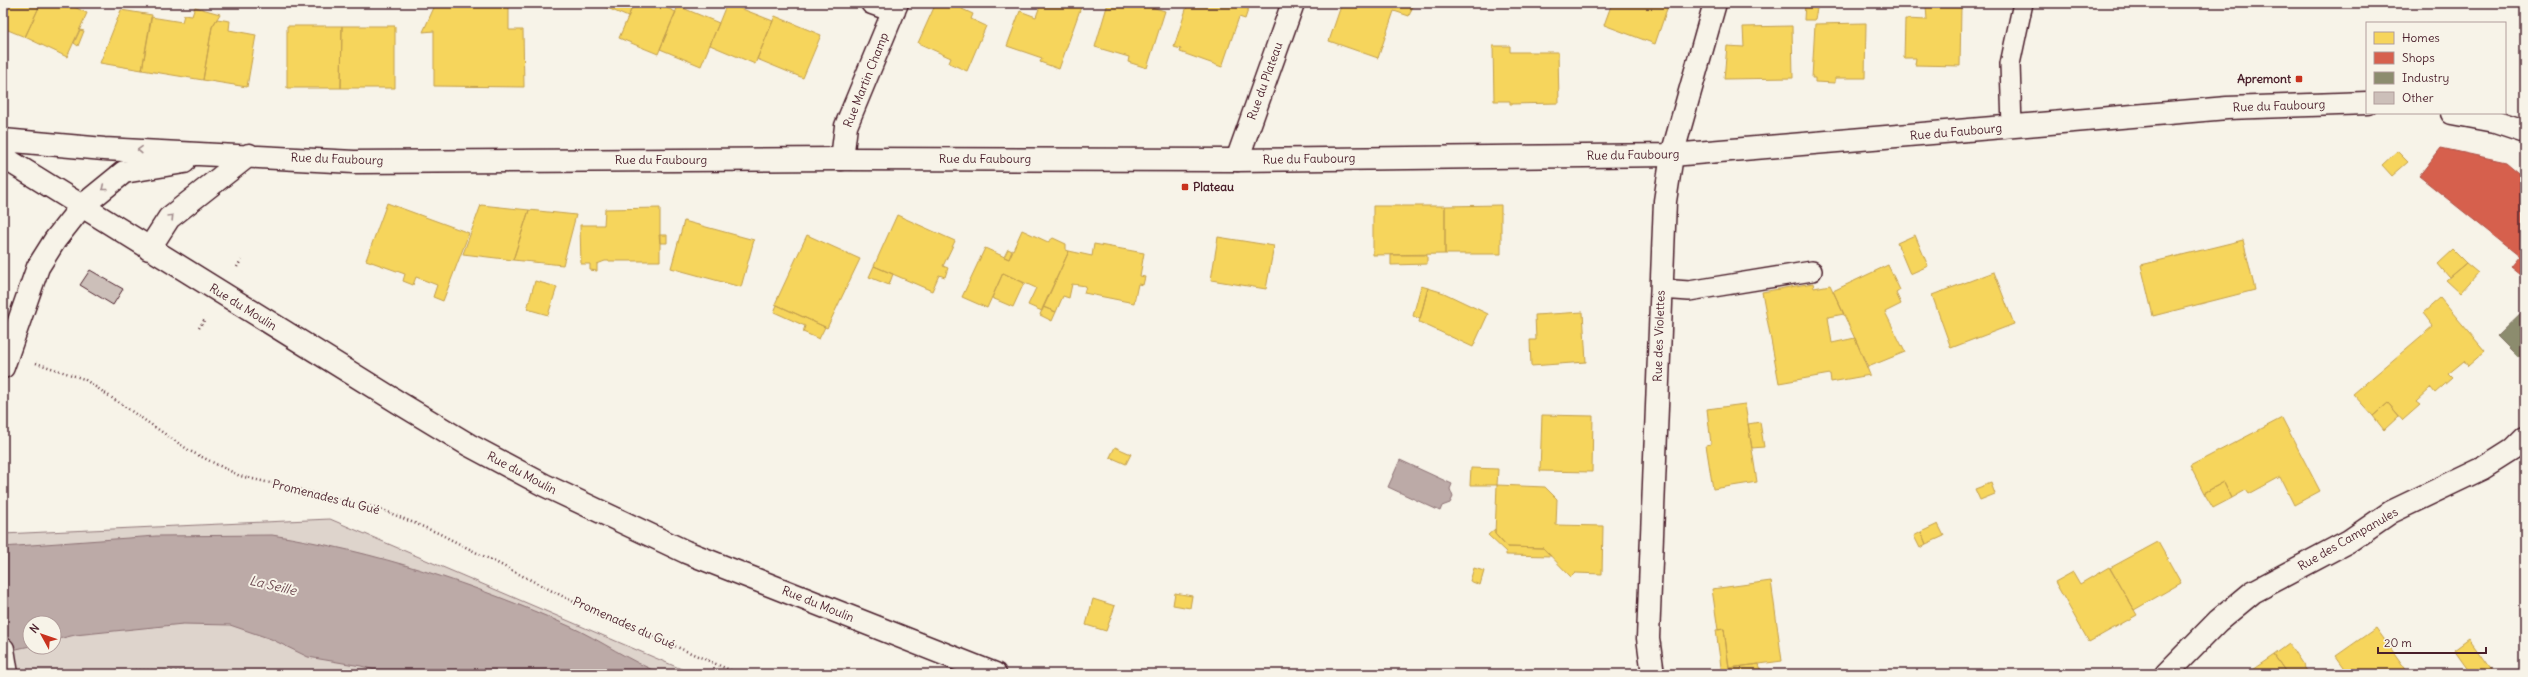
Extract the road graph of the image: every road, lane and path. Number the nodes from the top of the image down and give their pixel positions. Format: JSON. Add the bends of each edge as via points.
{"nodes":[{"id":1,"x":872,"y":3,"type":"edge"},
{"id":2,"x":1293,"y":3,"type":"edge"},
{"id":3,"x":1714,"y":3,"type":"edge"},
{"id":4,"x":2023,"y":3,"type":"edge"},
{"id":5,"x":896,"y":7,"type":"edge"},
{"id":6,"x":2366,"y":103,"type":"edge"},
{"id":7,"x":2457,"y":114,"type":"edge"},
{"id":8,"x":2012,"y":127,"type":"junction"},
{"id":9,"x":2525,"y":131,"type":"edge"},
{"id":10,"x":3,"y":140,"type":"edge"},
{"id":11,"x":249,"y":155,"type":"junction"},
{"id":12,"x":1672,"y":155,"type":"junction"},
{"id":13,"x":3,"y":157,"type":"edge"},
{"id":14,"x":842,"y":159,"type":"junction"},
{"id":15,"x":1237,"y":160,"type":"junction"},
{"id":16,"x":81,"y":207,"type":"junction"},
{"id":17,"x":149,"y":249,"type":"junction"},
{"id":18,"x":1812,"y":271,"type":"dead end"},
{"id":19,"x":1661,"y":289,"type":"junction"},
{"id":20,"x":5,"y":359,"type":"edge"},
{"id":21,"x":2525,"y":437,"type":"edge"},
{"id":22,"x":120,"y":674,"type":"edge"},
{"id":23,"x":221,"y":674,"type":"edge"},
{"id":24,"x":739,"y":674,"type":"edge"},
{"id":25,"x":995,"y":674,"type":"edge"},
{"id":26,"x":1653,"y":674,"type":"edge"},
{"id":27,"x":2166,"y":674,"type":"edge"}],
"edges":[{"from":1,"to":5,"type":"main road"},
{"from":2,"to":15,"type":"main road","name":"Rue du Plateau"},
{"from":3,"to":12,"type":"main road","name":"Rue des Violettes"},
{"from":4,"to":8,"type":"lane","via":[[2010,64]]},
{"from":5,"to":14,"type":"main road","name":"Rue Martin Champ","via":[[846,126]]},
{"from":6,"to":8,"type":"main road","name":"Rue du Faubourg","via":[[2226,108]]},
{"from":7,"to":9,"type":"main road","via":[[2495,121]]},
{"from":8,"to":12,"type":"main road","name":"Rue du Faubourg"},
{"from":11,"to":10,"type":"main road","name":"Rue du Faubourg","one_way":true,"via":[[104,149]]},
{"from":11,"to":14,"type":"main road","name":"Rue du Faubourg","via":[[354,162]]},
{"from":11,"to":16,"type":"main road","name":"Rue du Faubourg","one_way":true,"via":[[160,165],[124,172]]},
{"from":17,"to":11,"type":"main road","one_way":true,"via":[[169,218]]},
{"from":12,"to":15,"type":"main road","name":"Rue du Faubourg"},
{"from":12,"to":19,"type":"main road","name":"Rue des Violettes","via":[[1665,201]]},
{"from":13,"to":16,"type":"main road"},
{"from":14,"to":15,"type":"main road","name":"Rue du Faubourg"},
{"from":16,"to":17,"type":"main road","name":"Rue du Moulin"},
{"from":16,"to":20,"type":"main road","name":"Rue du Faubourg","via":[[38,267]]},
{"from":17,"to":25,"type":"main road","name":"Rue du Moulin","via":[[469,445],[544,485],[686,552]]},
{"from":18,"to":19,"type":"lane","via":[[1689,291]]},
{"from":19,"to":26,"type":"main road","name":"Rue des Violettes","via":[[1648,638]]},
{"from":20,"to":24,"type":"path","name":"Promenades du Gué","via":[[84,379],[190,450],[240,476],[378,508],[438,533],[576,603]]},
{"from":21,"to":27,"type":"main road","name":"Rue des Campanules","via":[[2513,449],[2483,468],[2391,512],[2349,541],[2253,592],[2218,621]]},
{"from":22,"to":23,"type":"path","via":[[136,670]]}]}
